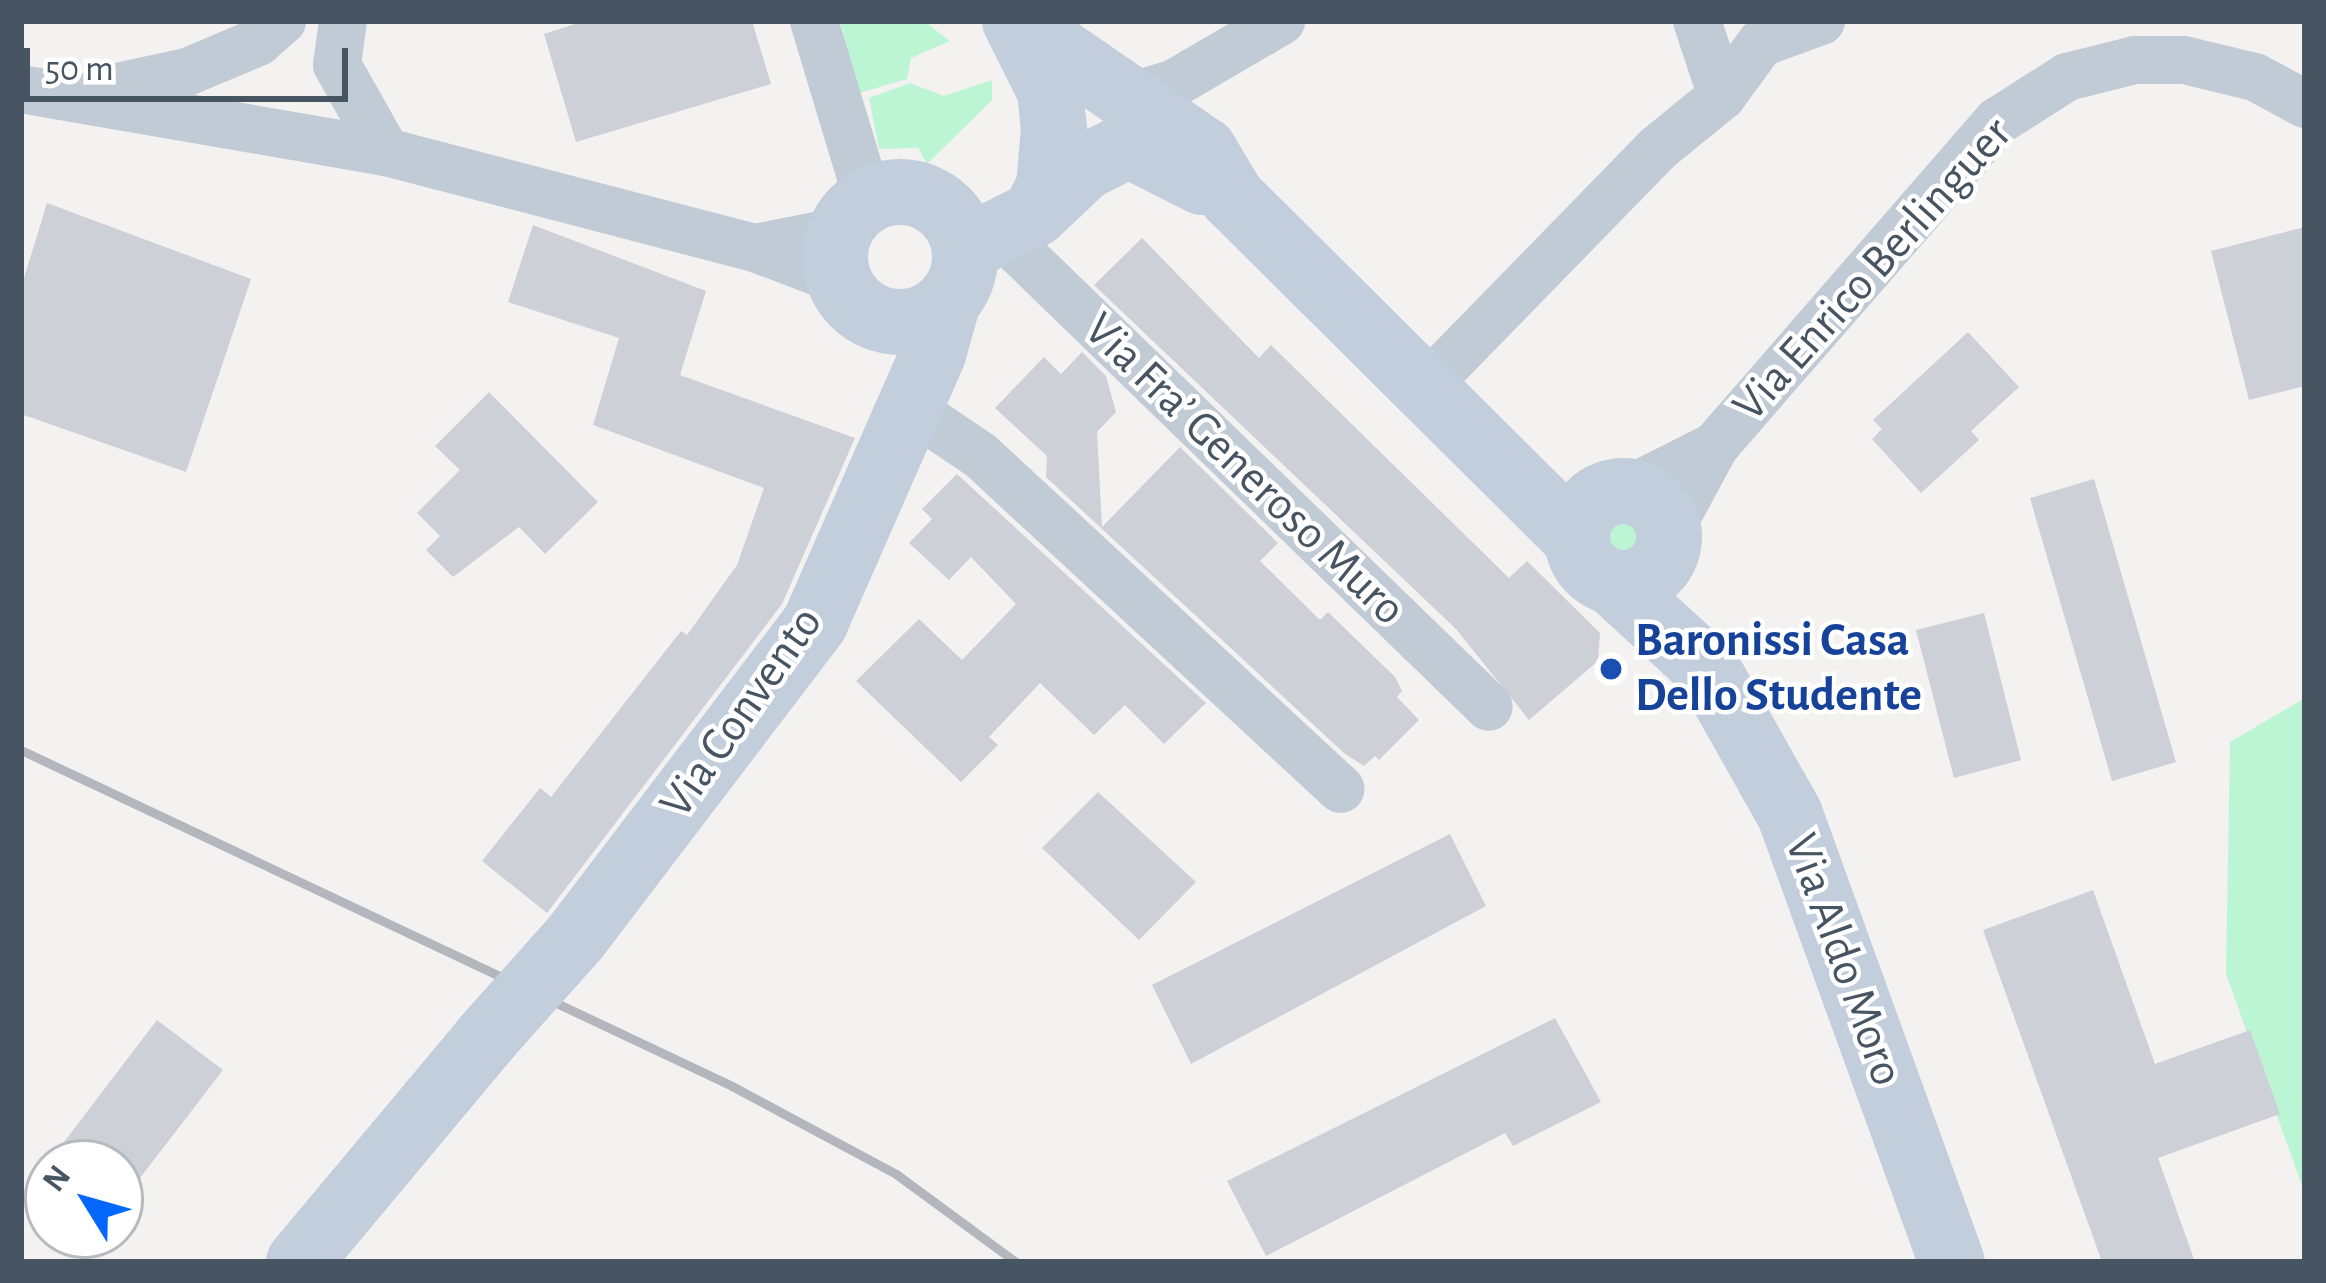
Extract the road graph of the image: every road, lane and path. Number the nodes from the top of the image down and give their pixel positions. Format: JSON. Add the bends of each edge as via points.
{"nodes":[{"id":1,"x":282,"y":21,"type":"edge"},
{"id":2,"x":343,"y":21,"type":"edge"},
{"id":3,"x":814,"y":21,"type":"edge"},
{"id":4,"x":1016,"y":21,"type":"edge"},
{"id":5,"x":1281,"y":21,"type":"edge"},
{"id":6,"x":1697,"y":21,"type":"edge"},
{"id":7,"x":1821,"y":21,"type":"edge"},
{"id":8,"x":21,"y":89,"type":"edge"},
{"id":9,"x":76,"y":96,"type":"junction"},
{"id":10,"x":1134,"y":96,"type":"junction"},
{"id":11,"x":1722,"y":97,"type":"junction"},
{"id":12,"x":2305,"y":104,"type":"edge"},
{"id":13,"x":386,"y":152,"type":"junction"},
{"id":14,"x":1232,"y":197,"type":"junction"},
{"id":15,"x":986,"y":249,"type":"junction"},
{"id":16,"x":857,"y":257,"type":"junction"},
{"id":17,"x":1426,"y":386,"type":"junction"},
{"id":18,"x":907,"y":406,"type":"junction"},
{"id":19,"x":1627,"y":530,"type":"junction"},
{"id":20,"x":1489,"y":706,"type":"dead end"},
{"id":21,"x":1341,"y":789,"type":"dead end"},
{"id":22,"x":299,"y":1262,"type":"edge"},
{"id":23,"x":1952,"y":1262,"type":"edge"}],
"edges":[{"from":1,"to":9,"type":"street","via":[[258,42],[188,72]]},
{"from":2,"to":13,"type":"street","via":[[337,65]]},
{"from":3,"to":16,"type":"street"},
{"from":4,"to":10,"type":"street"},
{"from":4,"to":15,"type":"street","name":"Via Convento","via":[[1050,91],[1049,185]]},
{"from":5,"to":10,"type":"street","via":[[1175,83]]},
{"from":6,"to":11,"type":"street"},
{"from":7,"to":11,"type":"street","via":[[1761,43]]},
{"from":8,"to":9,"type":"street"},
{"from":9,"to":13,"type":"street"},
{"from":10,"to":14,"type":"street","via":[[1204,150]]},
{"from":11,"to":17,"type":"street","via":[[1658,149]]},
{"from":12,"to":19,"type":"street","name":"Via Enrico Berlinguer","via":[[2254,77],[2184,60],[2135,60],[2067,77],[1998,121],[1715,446]]},
{"from":13,"to":16,"type":"street","via":[[755,248]]},
{"from":14,"to":15,"type":"street","name":"Via Convento","via":[[1129,145],[1085,166]]},
{"from":14,"to":17,"type":"street"},
{"from":15,"to":16,"type":"street","via":[[929,198],[910,192]]},
{"from":15,"to":16,"type":"street","name":"Via Convento","via":[[908,322]]},
{"from":15,"to":18,"type":"street","name":"Via Convento"},
{"from":15,"to":20,"type":"street","name":"Via Fra’ Generoso Muro"},
{"from":16,"to":18,"type":"street"},
{"from":17,"to":19,"type":"street","via":[[1496,456]]},
{"from":18,"to":21,"type":"street","via":[[981,456]]},
{"from":18,"to":22,"type":"street","name":"Via Convento","bridge":true,"via":[[815,623],[576,937]]},
{"from":19,"to":23,"type":"street","name":"Via Aldo Moro","via":[[1790,815]]}]}
